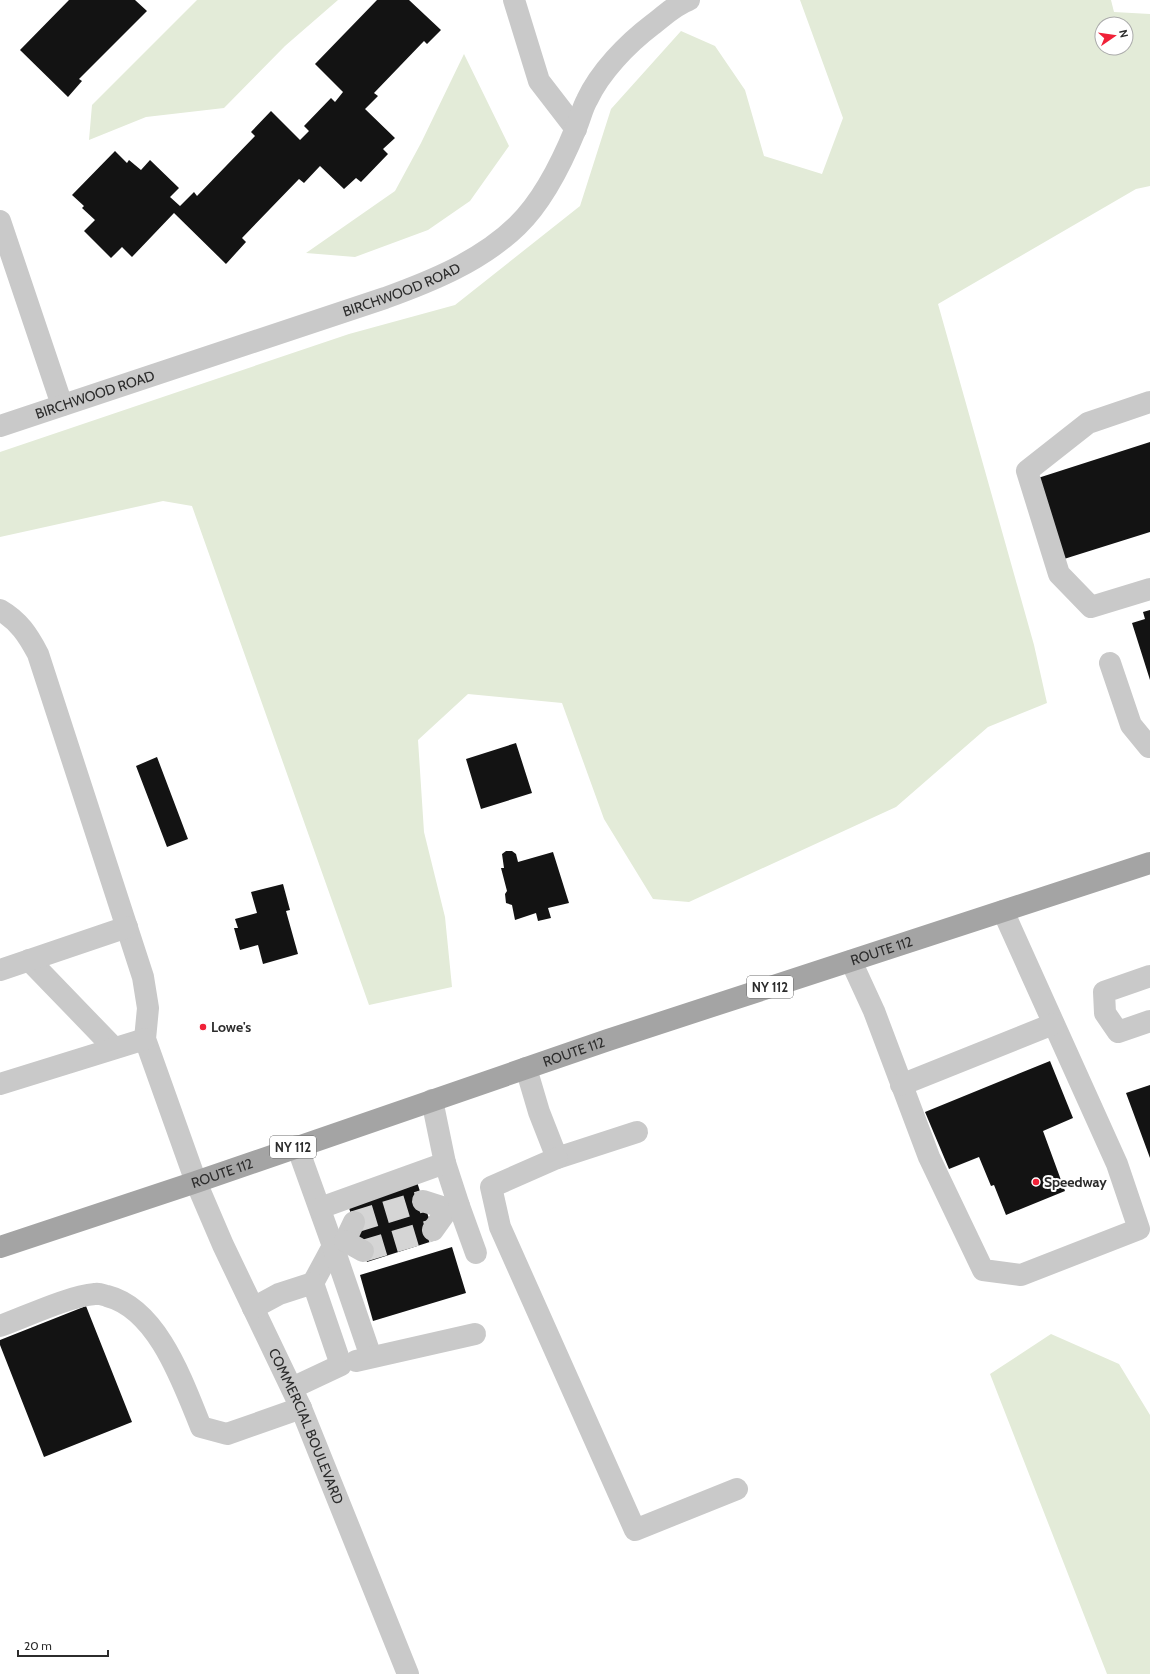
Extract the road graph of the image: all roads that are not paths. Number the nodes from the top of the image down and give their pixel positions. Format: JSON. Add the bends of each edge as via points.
{"nodes":[{"id":1,"x":514,"y":0,"type":"edge"},
{"id":2,"x":689,"y":0,"type":"edge"},
{"id":3,"x":576,"y":129,"type":"junction"},
{"id":4,"x":0,"y":221,"type":"edge"},
{"id":5,"x":1150,"y":402,"type":"edge"},
{"id":6,"x":62,"y":405,"type":"junction"},
{"id":7,"x":0,"y":426,"type":"edge"},
{"id":8,"x":1150,"y":589,"type":"edge"},
{"id":9,"x":0,"y":610,"type":"edge"},
{"id":10,"x":1110,"y":663,"type":"dead end"},
{"id":11,"x":1150,"y":748,"type":"edge"},
{"id":12,"x":1150,"y":863,"type":"edge"},
{"id":13,"x":1003,"y":911,"type":"junction"},
{"id":14,"x":127,"y":927,"type":"junction"},
{"id":15,"x":29,"y":960,"type":"junction"},
{"id":16,"x":851,"y":961,"type":"junction"},
{"id":17,"x":0,"y":970,"type":"edge"},
{"id":18,"x":1150,"y":976,"type":"edge"},
{"id":19,"x":1150,"y":1021,"type":"edge"},
{"id":20,"x":1053,"y":1024,"type":"junction"},
{"id":21,"x":145,"y":1039,"type":"junction"},
{"id":22,"x":114,"y":1048,"type":"junction"},
{"id":23,"x":526,"y":1068,"type":"junction"},
{"id":24,"x":0,"y":1084,"type":"edge"},
{"id":25,"x":901,"y":1085,"type":"junction"},
{"id":26,"x":432,"y":1100,"type":"junction"},
{"id":27,"x":637,"y":1132,"type":"dead end"},
{"id":28,"x":297,"y":1146,"type":"junction"},
{"id":29,"x":557,"y":1158,"type":"junction"},
{"id":30,"x":445,"y":1163,"type":"junction"},
{"id":31,"x":196,"y":1182,"type":"junction"},
{"id":32,"x":423,"y":1201,"type":"tunnel mouth"},
{"id":33,"x":453,"y":1207,"type":"junction"},
{"id":34,"x":320,"y":1208,"type":"junction"},
{"id":35,"x":354,"y":1222,"type":"dead end"},
{"id":36,"x":433,"y":1230,"type":"tunnel mouth"},
{"id":37,"x":0,"y":1246,"type":"edge"},
{"id":38,"x":347,"y":1246,"type":"junction"},
{"id":39,"x":476,"y":1253,"type":"dead end"},
{"id":40,"x":313,"y":1283,"type":"junction"},
{"id":41,"x":252,"y":1308,"type":"junction"},
{"id":42,"x":0,"y":1326,"type":"edge"},
{"id":43,"x":475,"y":1334,"type":"dead end"},
{"id":44,"x":371,"y":1356,"type":"junction"},
{"id":45,"x":341,"y":1364,"type":"junction"},
{"id":46,"x":292,"y":1388,"type":"junction"},
{"id":47,"x":301,"y":1408,"type":"junction"},
{"id":48,"x":737,"y":1489,"type":"dead end"},
{"id":49,"x":408,"y":1674,"type":"edge"}],
"edges":[{"from":1,"to":3,"type":"street","via":[[539,81]]},
{"from":2,"to":3,"type":"street","name":"BIRCHWOOD ROAD","via":[[680,3],[642,33],[614,60],[587,99]]},
{"from":3,"to":6,"type":"street","name":"BIRCHWOOD ROAD","via":[[548,186],[517,226],[480,255],[428,282],[385,298]]},
{"from":4,"to":6,"type":"street"},
{"from":5,"to":8,"type":"street","via":[[1088,422],[1027,471],[1059,574],[1091,608]]},
{"from":6,"to":7,"type":"street","name":"BIRCHWOOD ROAD"},
{"from":9,"to":14,"type":"street","via":[[13,617],[27,632],[38,654]]},
{"from":10,"to":11,"type":"street","via":[[1131,725]]},
{"from":12,"to":13,"type":"main road","name":"ROUTE 112","number":"NY 112"},
{"from":13,"to":16,"type":"main road","name":"ROUTE 112","number":"NY 112"},
{"from":13,"to":20,"type":"street"},
{"from":14,"to":15,"type":"street"},
{"from":14,"to":21,"type":"street","via":[[143,977],[148,1008]]},
{"from":15,"to":17,"type":"street"},
{"from":15,"to":22,"type":"street"},
{"from":16,"to":23,"type":"main road","name":"ROUTE 112","number":"NY 112"},
{"from":16,"to":25,"type":"street","via":[[874,1011]]},
{"from":18,"to":19,"type":"street","via":[[1104,992],[1105,1013],[1118,1032]]},
{"from":20,"to":25,"type":"street"},
{"from":20,"to":25,"type":"street","via":[[1117,1164],[1139,1229],[1022,1275],[983,1270],[928,1157]]},
{"from":21,"to":22,"type":"street"},
{"from":21,"to":31,"type":"street","name":"COMMERCIAL BOULEVARD"},
{"from":22,"to":24,"type":"street"},
{"from":23,"to":26,"type":"main road","name":"ROUTE 112","number":"NY 112"},
{"from":23,"to":29,"type":"street","via":[[539,1112]]},
{"from":26,"to":28,"type":"main road","name":"ROUTE 112","number":"NY 112"},
{"from":26,"to":30,"type":"street"},
{"from":27,"to":29,"type":"street"},
{"from":28,"to":31,"type":"main road","name":"ROUTE 112","number":"NY 112"},
{"from":28,"to":34,"type":"street"},
{"from":29,"to":48,"type":"street","via":[[491,1187],[500,1227],[635,1530]]},
{"from":30,"to":33,"type":"street"},
{"from":30,"to":34,"type":"street"},
{"from":31,"to":37,"type":"main road","name":"ROUTE 112","number":"NY 112"},
{"from":31,"to":41,"type":"street","name":"COMMERCIAL BOULEVARD"},
{"from":32,"to":33,"type":"street"},
{"from":33,"to":36,"type":"street"},
{"from":33,"to":39,"type":"street"},
{"from":34,"to":38,"type":"street"},
{"from":35,"to":38,"type":"street"},
{"from":38,"to":40,"type":"street"},
{"from":38,"to":44,"type":"street"},
{"from":40,"to":41,"type":"street","via":[[279,1294]]},
{"from":40,"to":45,"type":"street"},
{"from":41,"to":46,"type":"street","name":"COMMERCIAL BOULEVARD"},
{"from":42,"to":47,"type":"street","via":[[72,1299],[96,1293],[119,1299],[148,1322],[177,1370],[201,1427],[227,1434]]},
{"from":43,"to":44,"type":"street"},
{"from":44,"to":45,"type":"street"},
{"from":45,"to":46,"type":"street"},
{"from":46,"to":47,"type":"street","name":"COMMERCIAL BOULEVARD"},
{"from":47,"to":49,"type":"street","name":"COMMERCIAL BOULEVARD"}]}
